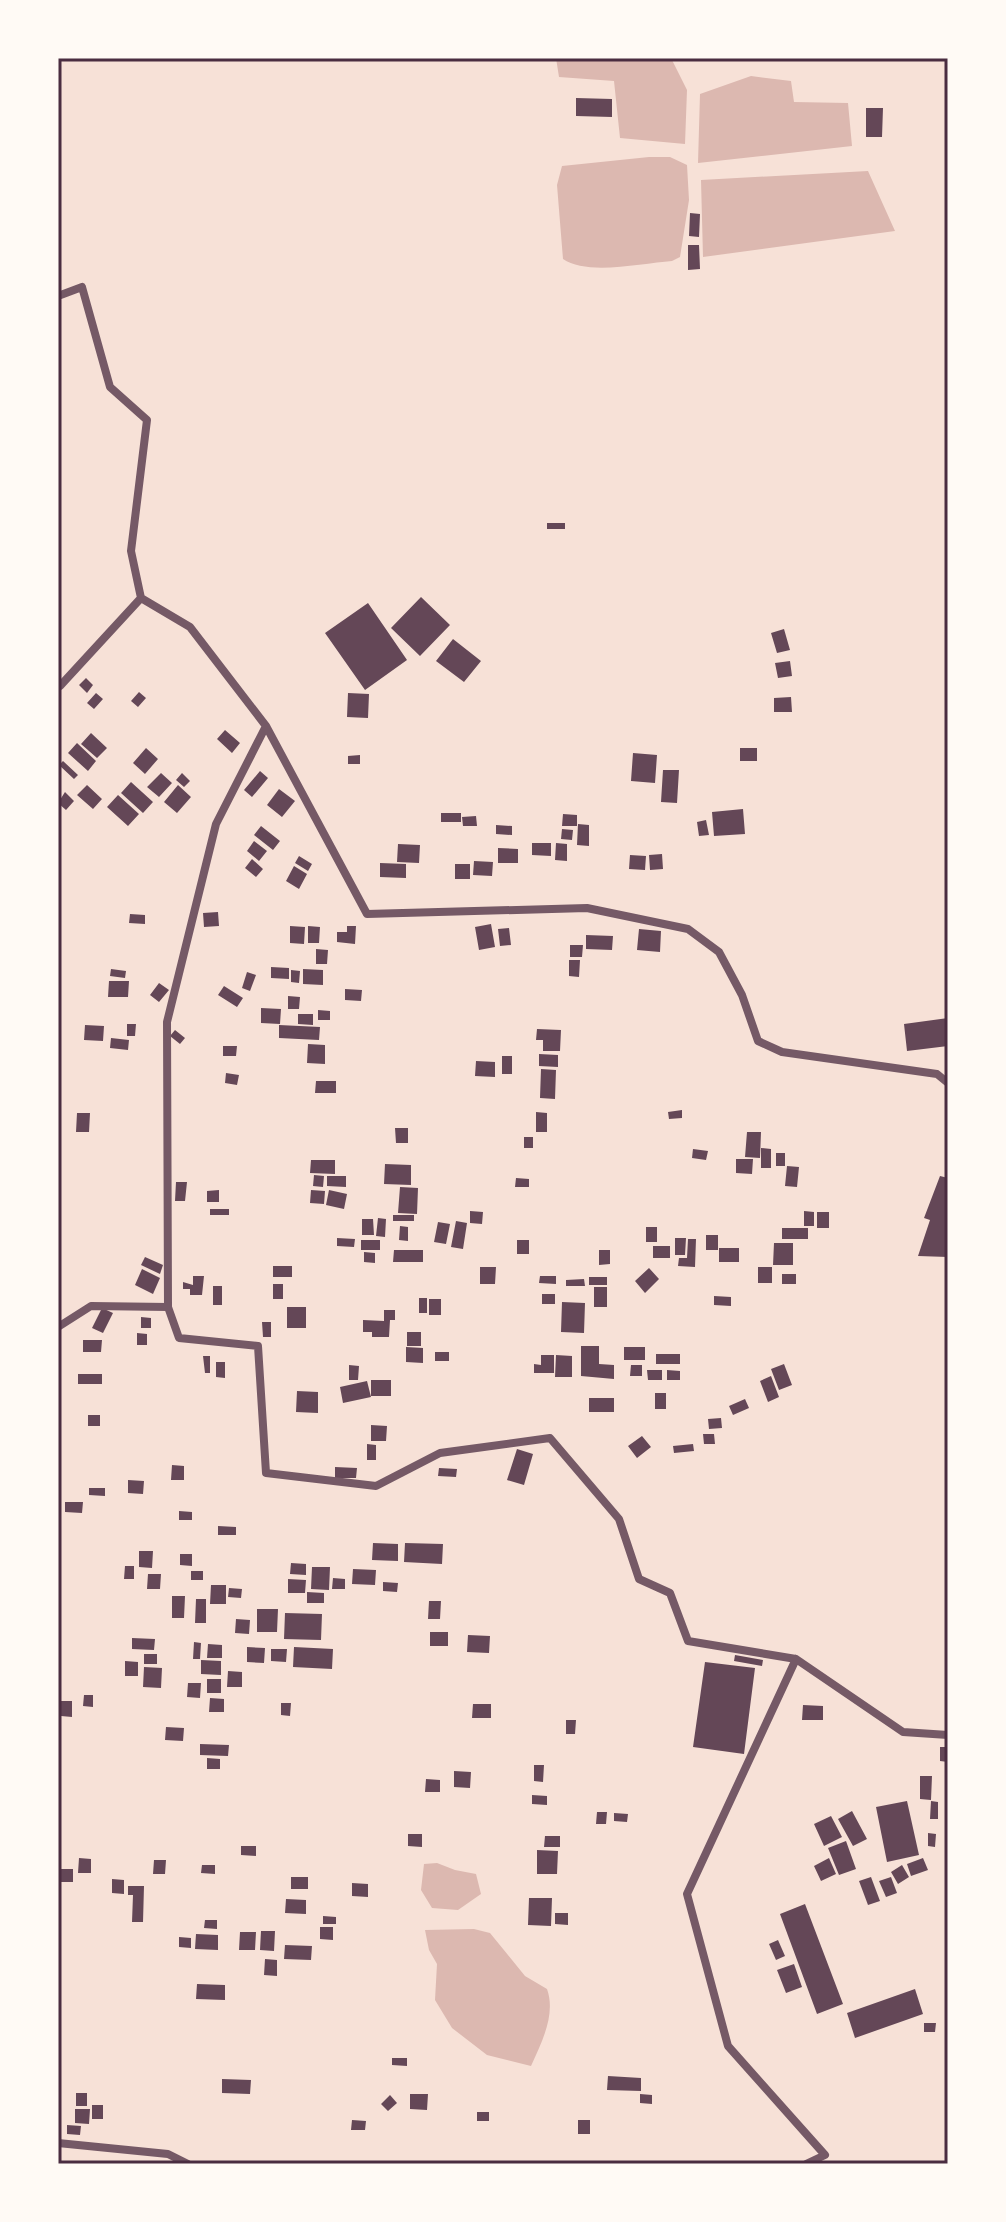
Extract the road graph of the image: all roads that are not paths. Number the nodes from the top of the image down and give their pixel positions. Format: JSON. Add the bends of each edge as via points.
{"nodes":[{"id":1,"x":58,"y":296,"type":"edge"},
{"id":2,"x":141,"y":598,"type":"junction"},
{"id":3,"x":58,"y":685,"type":"edge"},
{"id":4,"x":266,"y":726,"type":"junction"},
{"id":5,"x":948,"y":1083,"type":"edge"},
{"id":6,"x":168,"y":1307,"type":"junction"},
{"id":7,"x":58,"y":1327,"type":"edge"},
{"id":8,"x":796,"y":1659,"type":"junction"},
{"id":9,"x":948,"y":1735,"type":"edge"},
{"id":10,"x":58,"y":2143,"type":"edge"},
{"id":11,"x":826,"y":2159,"type":"edge"},
{"id":12,"x":188,"y":2164,"type":"edge"},
{"id":13,"x":806,"y":2164,"type":"edge"}],
"edges":[{"from":1,"to":2,"type":"street","via":[[82,287],[110,387],[147,420],[131,551]]},
{"from":2,"to":3,"type":"street"},
{"from":2,"to":4,"type":"street","via":[[190,627]]},
{"from":4,"to":5,"type":"street","via":[[367,914],[587,908],[688,929],[719,952],[758,1041],[782,1052],[937,1074]]},
{"from":4,"to":6,"type":"street","via":[[216,824],[167,1022]]},
{"from":6,"to":7,"type":"street","via":[[91,1306]]},
{"from":6,"to":8,"type":"street","via":[[179,1338],[258,1346],[266,1473],[376,1486],[440,1453],[550,1438],[619,1519],[639,1579],[670,1593],[688,1641]]},
{"from":8,"to":9,"type":"street","via":[[903,1732]]},
{"from":8,"to":11,"type":"street","via":[[687,1894],[728,2046]]},
{"from":10,"to":12,"type":"street","via":[[168,2154]]},
{"from":11,"to":13,"type":"street"}]}
